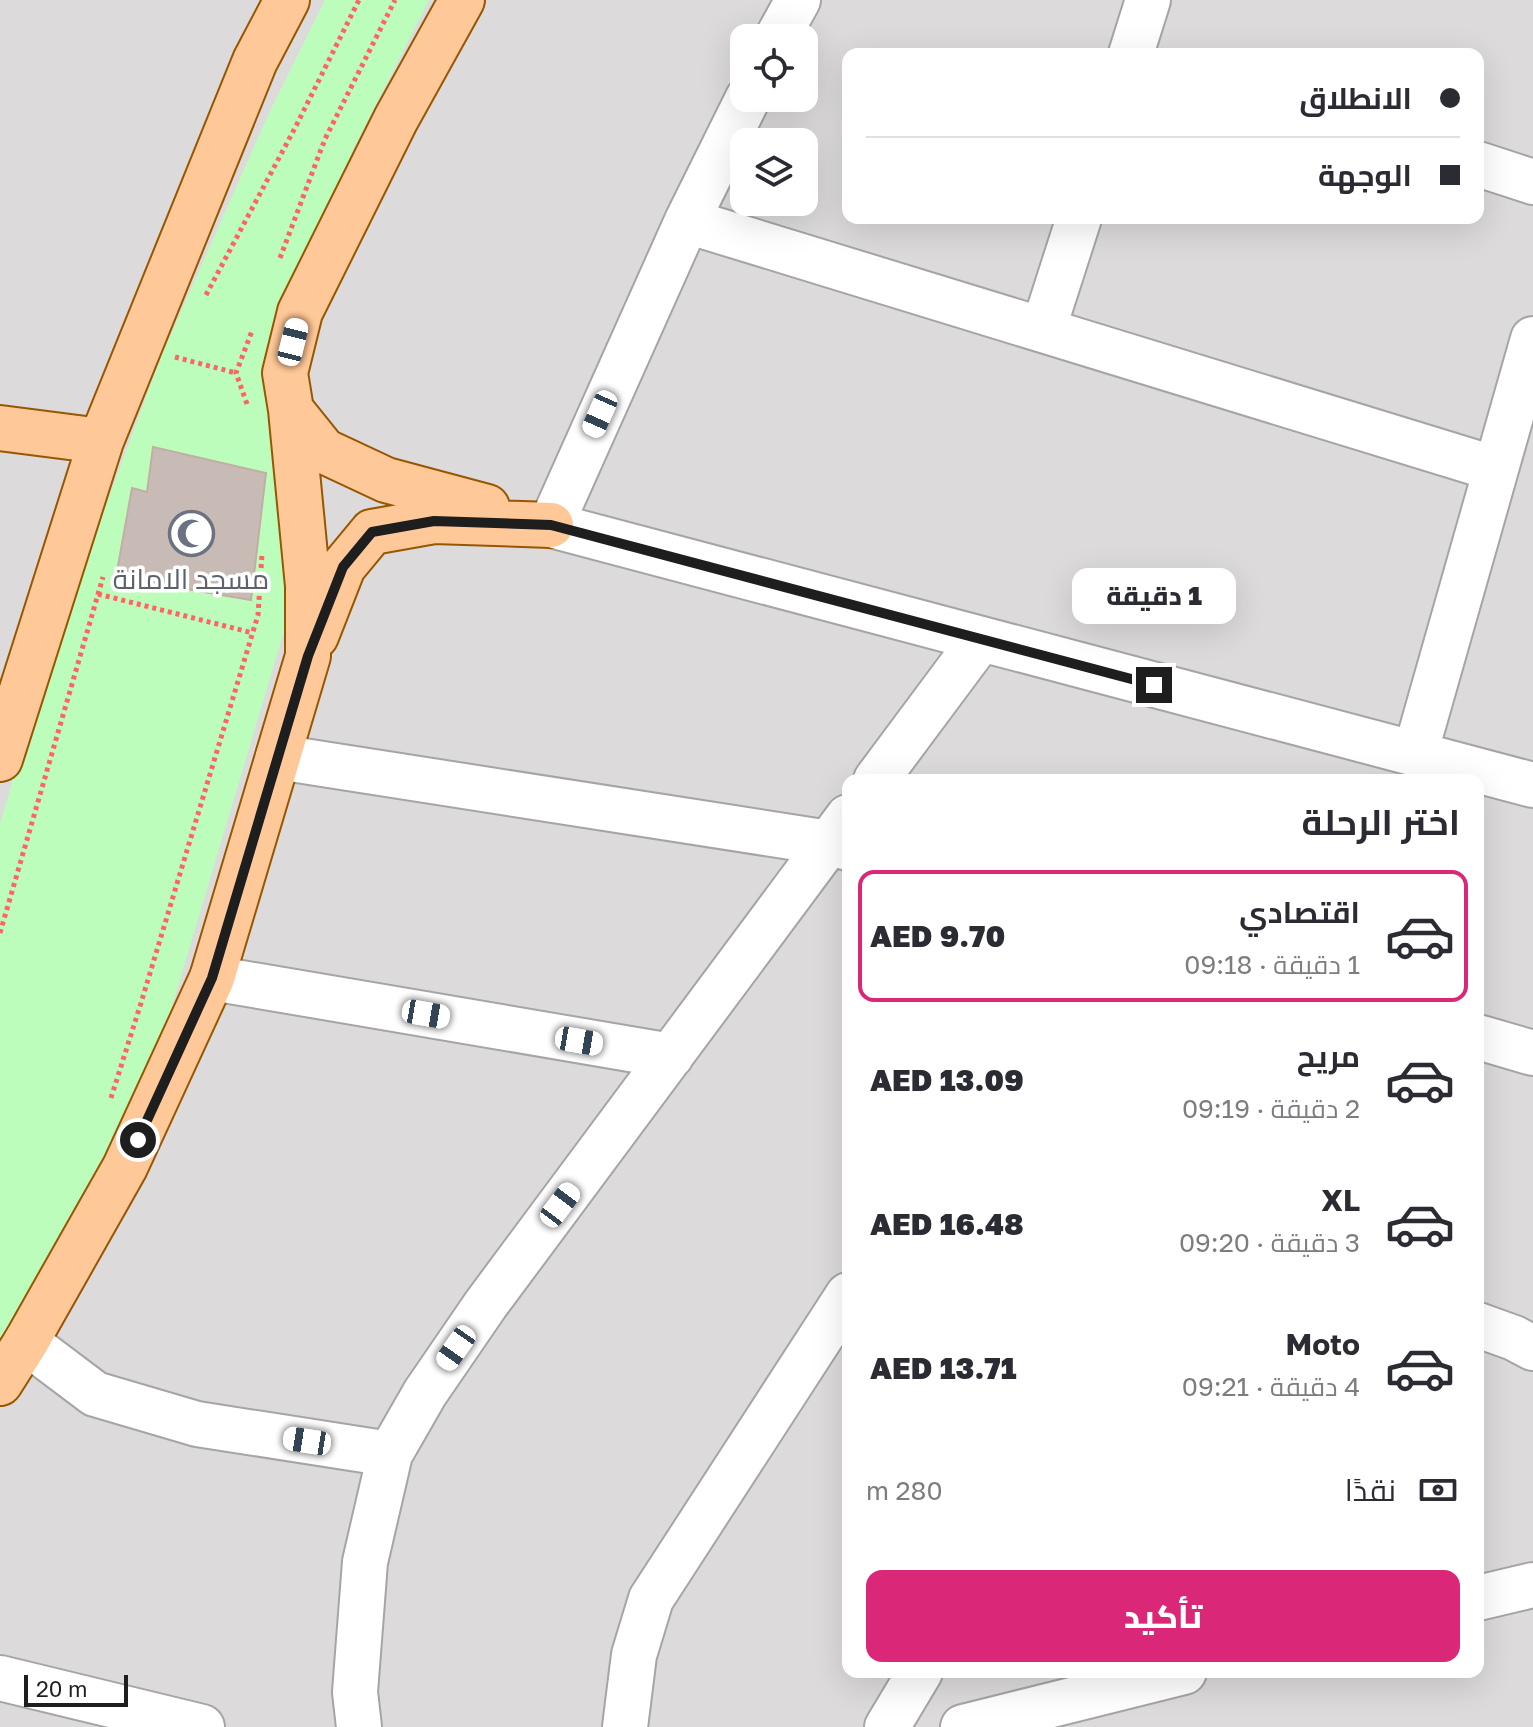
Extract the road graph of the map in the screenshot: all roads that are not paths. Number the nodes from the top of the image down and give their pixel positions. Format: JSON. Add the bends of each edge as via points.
{"nodes":[{"id":1,"x":287,"y":0,"type":"edge"},
{"id":2,"x":462,"y":0,"type":"edge"},
{"id":3,"x":798,"y":0,"type":"edge"},
{"id":4,"x":1148,"y":0,"type":"edge"},
{"id":5,"x":785,"y":24,"type":"edge"},
{"id":6,"x":1134,"y":48,"type":"edge"},
{"id":7,"x":741,"y":112,"type":"edge"},
{"id":8,"x":1484,"y":166,"type":"edge"},
{"id":9,"x":1533,"y":182,"type":"edge"},
{"id":10,"x":687,"y":221,"type":"junction"},
{"id":11,"x":1077,"y":224,"type":"edge"},
{"id":12,"x":1043,"y":330,"type":"junction"},
{"id":13,"x":1533,"y":339,"type":"edge"},
{"id":14,"x":271,"y":411,"type":"junction"},
{"id":15,"x":0,"y":428,"type":"edge"},
{"id":16,"x":101,"y":441,"type":"junction"},
{"id":17,"x":1496,"y":469,"type":"junction"},
{"id":18,"x":551,"y":525,"type":"junction"},
{"id":19,"x":981,"y":639,"type":"junction"},
{"id":20,"x":308,"y":656,"type":"junction"},
{"id":21,"x":1415,"y":754,"type":"junction"},
{"id":22,"x":278,"y":757,"type":"junction"},
{"id":23,"x":0,"y":759,"type":"edge"},
{"id":24,"x":880,"y":774,"type":"edge"},
{"id":25,"x":1533,"y":785,"type":"edge"},
{"id":26,"x":842,"y":836,"type":"edge"},
{"id":27,"x":212,"y":978,"type":"junction"},
{"id":28,"x":1484,"y":1039,"type":"edge"},
{"id":29,"x":1533,"y":1053,"type":"edge"},
{"id":30,"x":671,"y":1056,"type":"junction"},
{"id":31,"x":842,"y":1304,"type":"edge"},
{"id":32,"x":1484,"y":1327,"type":"edge"},
{"id":33,"x":26,"y":1342,"type":"junction"},
{"id":34,"x":1533,"y":1348,"type":"edge"},
{"id":35,"x":0,"y":1383,"type":"edge"},
{"id":36,"x":390,"y":1454,"type":"junction"},
{"id":37,"x":1533,"y":1585,"type":"edge"},
{"id":38,"x":1484,"y":1597,"type":"edge"},
{"id":39,"x":0,"y":1678,"type":"edge"},
{"id":40,"x":916,"y":1678,"type":"edge"},
{"id":41,"x":1160,"y":1678,"type":"edge"},
{"id":42,"x":185,"y":1725,"type":"edge"},
{"id":43,"x":359,"y":1727,"type":"edge"},
{"id":44,"x":625,"y":1727,"type":"edge"},
{"id":45,"x":887,"y":1727,"type":"edge"},
{"id":46,"x":963,"y":1727,"type":"edge"}],
"edges":[{"from":1,"to":16,"type":"main road","via":[[255,61]]},
{"from":2,"to":14,"type":"main road","via":[[300,312]]},
{"from":3,"to":5,"type":"street"},
{"from":4,"to":6,"type":"street"},
{"from":7,"to":10,"type":"street"},
{"from":8,"to":9,"type":"street"},
{"from":10,"to":12,"type":"street"},
{"from":10,"to":18,"type":"street"},
{"from":11,"to":12,"type":"street"},
{"from":12,"to":17,"type":"street"},
{"from":13,"to":17,"type":"street"},
{"from":14,"to":18,"type":"main road","via":[[324,451],[386,480]]},
{"from":14,"to":20,"type":"main road","via":[[308,586]]},
{"from":15,"to":16,"type":"main road"},
{"from":16,"to":23,"type":"main road"},
{"from":17,"to":21,"type":"street"},
{"from":18,"to":19,"type":"street"},
{"from":18,"to":20,"type":"main road","via":[[434,521],[372,532],[343,567]]},
{"from":19,"to":21,"type":"street"},
{"from":19,"to":24,"type":"street"},
{"from":20,"to":22,"type":"main road"},
{"from":21,"to":25,"type":"street"},
{"from":22,"to":26,"type":"street"},
{"from":22,"to":27,"type":"main road"},
{"from":26,"to":30,"type":"street"},
{"from":27,"to":30,"type":"street"},
{"from":27,"to":33,"type":"main road","via":[[125,1167]]},
{"from":28,"to":29,"type":"street"},
{"from":30,"to":36,"type":"street","via":[[486,1304]]},
{"from":31,"to":44,"type":"street","via":[[651,1599],[634,1655]]},
{"from":32,"to":34,"type":"street"},
{"from":33,"to":35,"type":"main road"},
{"from":33,"to":36,"type":"street","via":[[95,1394],[197,1424]]},
{"from":36,"to":43,"type":"street","via":[[365,1562],[355,1692]]},
{"from":37,"to":38,"type":"street"},
{"from":39,"to":42,"type":"street"},
{"from":40,"to":45,"type":"street"},
{"from":41,"to":46,"type":"street"}]}
